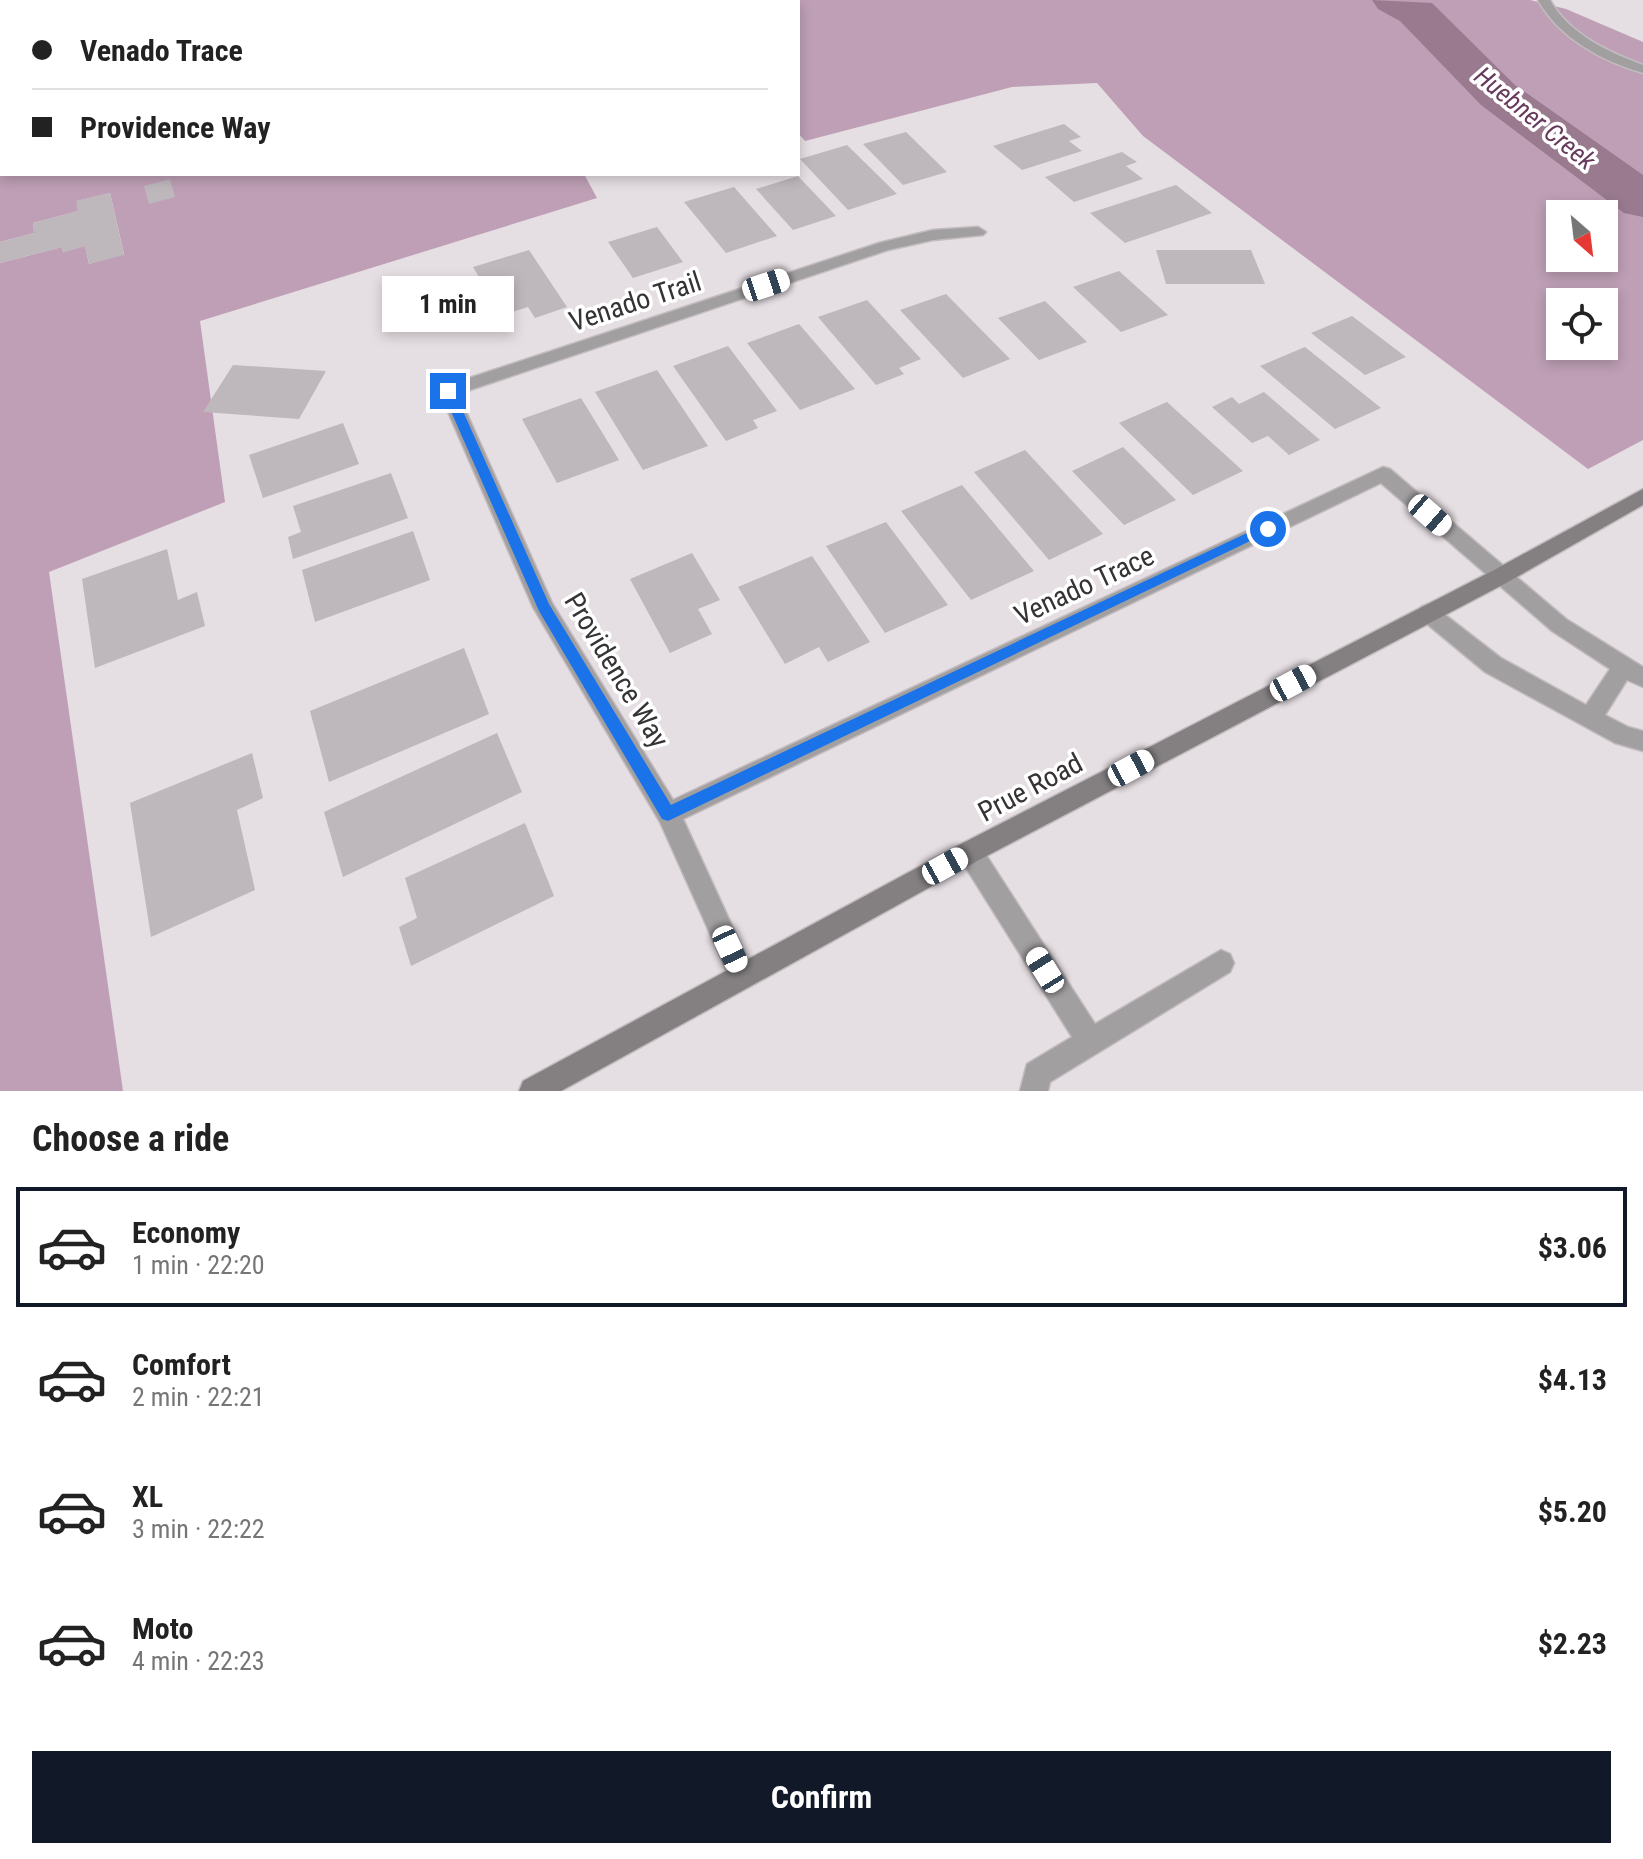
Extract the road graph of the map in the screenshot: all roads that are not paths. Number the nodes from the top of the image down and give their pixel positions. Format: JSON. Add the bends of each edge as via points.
{"nodes":[{"id":1,"x":1544,"y":0,"type":"edge"},
{"id":2,"x":1643,"y":69,"type":"edge"},
{"id":3,"x":978,"y":232,"type":"dead end"},
{"id":4,"x":448,"y":391,"type":"joint"},
{"id":5,"x":1643,"y":496,"type":"edge"},
{"id":6,"x":1501,"y":576,"type":"junction"},
{"id":7,"x":1428,"y":613,"type":"junction"},
{"id":8,"x":1634,"y":672,"type":"edge"},
{"id":9,"x":1590,"y":718,"type":"junction"},
{"id":10,"x":1643,"y":741,"type":"edge"},
{"id":11,"x":668,"y":814,"type":"junction"},
{"id":12,"x":970,"y":852,"type":"junction"},
{"id":13,"x":1221,"y":963,"type":"dead end"},
{"id":14,"x":742,"y":976,"type":"junction"},
{"id":15,"x":1090,"y":1041,"type":"junction"},
{"id":16,"x":533,"y":1091,"type":"edge"},
{"id":17,"x":1034,"y":1091,"type":"edge"}],
"edges":[{"from":1,"to":2,"type":"street","via":[[1575,35],[1610,59]]},
{"from":3,"to":4,"type":"street","name":"Venado Trail","via":[[884,246]]},
{"from":4,"to":11,"type":"street","name":"Providence Way","via":[[543,607]]},
{"from":5,"to":6,"type":"main road","name":"Prue Road"},
{"from":6,"to":7,"type":"main road","name":"Prue Road"},
{"from":6,"to":8,"type":"street","via":[[1559,625]]},
{"from":6,"to":11,"type":"street","name":"Venado Trace","via":[[1383,474]]},
{"from":7,"to":9,"type":"street","via":[[1493,665]]},
{"from":7,"to":12,"type":"main road","name":"Prue Road"},
{"from":8,"to":9,"type":"street"},
{"from":9,"to":10,"type":"street"},
{"from":11,"to":14,"type":"street","name":"Providence Way"},
{"from":12,"to":14,"type":"main road","name":"Prue Road"},
{"from":12,"to":15,"type":"street"},
{"from":13,"to":15,"type":"street"},
{"from":14,"to":16,"type":"main road","name":"Prue Road"},
{"from":15,"to":17,"type":"street","via":[[1037,1074]]}]}
